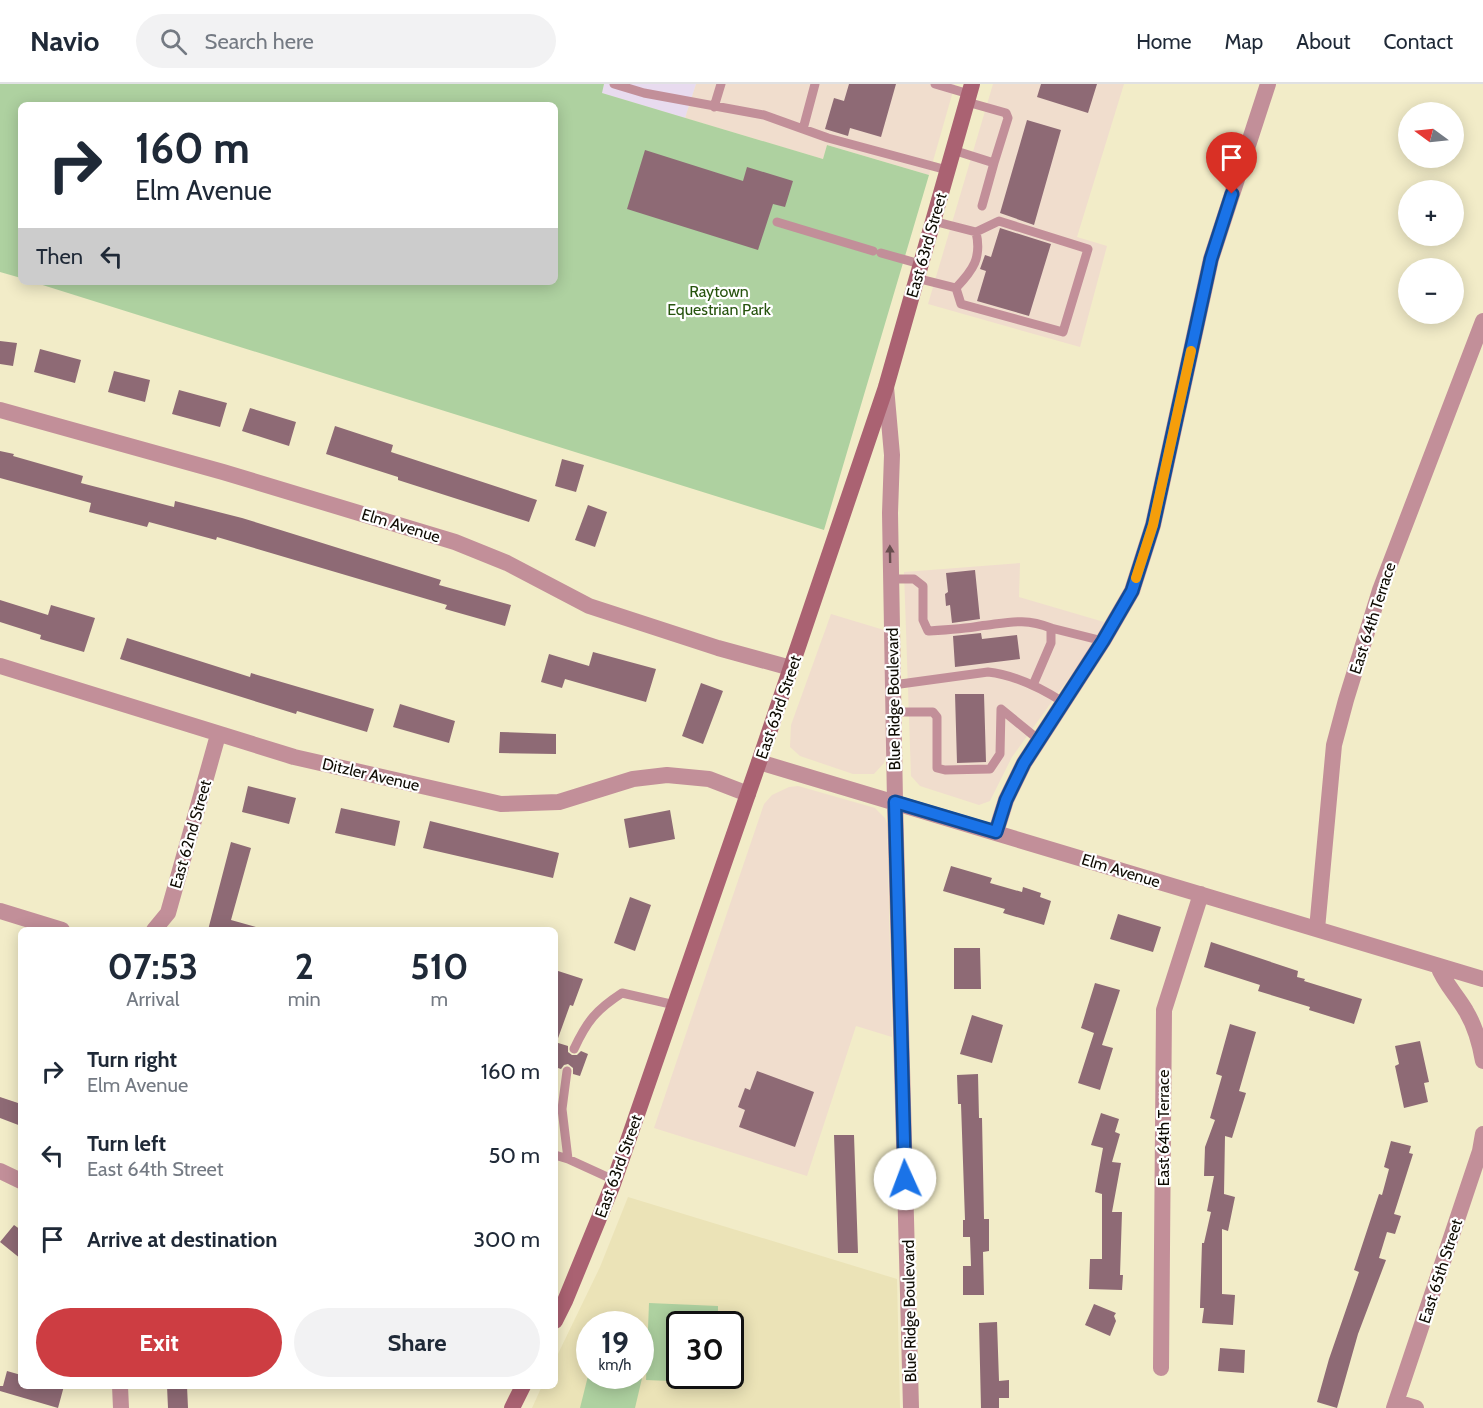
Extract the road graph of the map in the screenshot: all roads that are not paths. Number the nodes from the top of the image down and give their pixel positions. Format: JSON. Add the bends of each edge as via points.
{"nodes":[{"id":1,"x":614,"y":84,"type":"edge"},
{"id":2,"x":721,"y":84,"type":"edge"},
{"id":3,"x":815,"y":84,"type":"edge"},
{"id":4,"x":935,"y":84,"type":"edge"},
{"id":5,"x":1268,"y":84,"type":"edge"},
{"id":6,"x":970,"y":93,"type":"edge"},
{"id":7,"x":714,"y":107,"type":"junction"},
{"id":8,"x":803,"y":129,"type":"junction"},
{"id":9,"x":954,"y":150,"type":"junction"},
{"id":10,"x":994,"y":163,"type":"junction"},
{"id":11,"x":948,"y":170,"type":"junction"},
{"id":12,"x":982,"y":207,"type":"dead end"},
{"id":13,"x":933,"y":221,"type":"junction"},
{"id":14,"x":777,"y":222,"type":"dead end"},
{"id":15,"x":976,"y":232,"type":"junction"},
{"id":16,"x":918,"y":271,"type":"junction"},
{"id":17,"x":956,"y":288,"type":"junction"},
{"id":18,"x":1483,"y":321,"type":"edge"},
{"id":19,"x":886,"y":387,"type":"junction"},
{"id":20,"x":0,"y":410,"type":"edge"},
{"id":21,"x":891,"y":579,"type":"junction"},
{"id":22,"x":1051,"y":628,"type":"junction"},
{"id":23,"x":1103,"y":641,"type":"junction"},
{"id":24,"x":0,"y":666,"type":"edge"},
{"id":25,"x":790,"y":668,"type":"junction"},
{"id":26,"x":893,"y":685,"type":"junction"},
{"id":27,"x":1033,"y":686,"type":"junction"},
{"id":28,"x":1063,"y":702,"type":"junction"},
{"id":29,"x":893,"y":712,"type":"junction"},
{"id":30,"x":218,"y":735,"type":"junction"},
{"id":31,"x":1039,"y":740,"type":"junction"},
{"id":32,"x":759,"y":762,"type":"junction"},
{"id":33,"x":748,"y":794,"type":"junction"},
{"id":34,"x":895,"y":802,"type":"junction"},
{"id":35,"x":996,"y":832,"type":"junction"},
{"id":36,"x":1201,"y":894,"type":"junction"},
{"id":37,"x":0,"y":911,"type":"edge"},
{"id":38,"x":52,"y":927,"type":"edge"},
{"id":39,"x":156,"y":927,"type":"edge"},
{"id":40,"x":1317,"y":929,"type":"junction"},
{"id":41,"x":1438,"y":966,"type":"junction"},
{"id":42,"x":1483,"y":979,"type":"edge"},
{"id":43,"x":675,"y":1005,"type":"junction"},
{"id":44,"x":574,"y":1049,"type":"dead end"},
{"id":45,"x":1483,"y":1061,"type":"edge"},
{"id":46,"x":567,"y":1071,"type":"dead end"},
{"id":47,"x":1483,"y":1134,"type":"edge"},
{"id":48,"x":558,"y":1156,"type":"edge"},
{"id":49,"x":568,"y":1159,"type":"junction"},
{"id":50,"x":0,"y":1171,"type":"edge"},
{"id":51,"x":18,"y":1180,"type":"edge"},
{"id":52,"x":614,"y":1180,"type":"junction"},
{"id":53,"x":560,"y":1299,"type":"edge"},
{"id":54,"x":1161,"y":1368,"type":"dead end"},
{"id":55,"x":120,"y":1389,"type":"edge"},
{"id":56,"x":522,"y":1389,"type":"edge"},
{"id":57,"x":1395,"y":1405,"type":"edge"},
{"id":58,"x":121,"y":1408,"type":"edge"},
{"id":59,"x":512,"y":1408,"type":"edge"},
{"id":60,"x":911,"y":1408,"type":"edge"},
{"id":61,"x":1416,"y":1408,"type":"edge"}],
"edges":[{"from":1,"to":7,"type":"lane"},
{"from":2,"to":7,"type":"lane"},
{"from":3,"to":8,"type":"lane"},
{"from":4,"to":6,"type":"lane"},
{"from":5,"to":23,"type":"street","via":[[1211,259],[1153,525],[1132,591]]},
{"from":6,"to":9,"type":"main road","name":"East 63rd Street"},
{"from":6,"to":10,"type":"lane","via":[[1006,113],[1008,118]]},
{"from":7,"to":8,"type":"lane","via":[[764,115]]},
{"from":8,"to":11,"type":"lane"},
{"from":9,"to":10,"type":"lane"},
{"from":9,"to":11,"type":"main road","name":"East 63rd Street"},
{"from":10,"to":12,"type":"lane"},
{"from":11,"to":13,"type":"main road","name":"East 63rd Street"},
{"from":13,"to":15,"type":"lane"},
{"from":13,"to":16,"type":"main road","name":"East 63rd Street"},
{"from":14,"to":16,"type":"lane","via":[[877,252]]},
{"from":15,"to":17,"type":"lane","via":[[979,247],[971,272]]},
{"from":15,"to":17,"type":"lane","via":[[999,221],[1088,249],[1063,332],[961,304]]},
{"from":16,"to":17,"type":"lane"},
{"from":16,"to":19,"type":"main road","name":"East 63rd Street"},
{"from":18,"to":40,"type":"street","name":"East 64th Terrace","via":[[1380,590],[1346,700],[1334,745]]},
{"from":21,"to":19,"type":"street","name":"Blue Ridge Boulevard","one_way":true,"via":[[892,455]]},
{"from":19,"to":25,"type":"main road","name":"East 63rd Street"},
{"from":20,"to":25,"type":"street","name":"Elm Avenue","via":[[455,542],[507,563],[589,606]]},
{"from":21,"to":22,"type":"lane","via":[[914,579],[923,586],[923,620],[928,631],[1013,620]]},
{"from":21,"to":26,"type":"street","name":"Blue Ridge Boulevard"},
{"from":22,"to":23,"type":"lane"},
{"from":22,"to":27,"type":"lane","via":[[1051,643]]},
{"from":23,"to":28,"type":"street"},
{"from":24,"to":30,"type":"street","name":"Ditzler Avenue"},
{"from":25,"to":32,"type":"main road","name":"East 63rd Street"},
{"from":26,"to":27,"type":"lane","via":[[988,672]]},
{"from":26,"to":29,"type":"street","name":"Blue Ridge Boulevard"},
{"from":27,"to":28,"type":"lane"},
{"from":28,"to":31,"type":"street"},
{"from":29,"to":31,"type":"lane","via":[[933,712],[937,717],[937,768],[945,770],[990,768],[1000,754],[1001,709]]},
{"from":29,"to":34,"type":"street","name":"Blue Ridge Boulevard"},
{"from":30,"to":33,"type":"street","name":"Ditzler Avenue","via":[[294,757],[501,804],[559,802],[633,779],[667,775],[709,779]]},
{"from":30,"to":39,"type":"street","name":"East 62nd Street","via":[[168,913]]},
{"from":31,"to":35,"type":"street","via":[[1006,800]]},
{"from":32,"to":33,"type":"main road","name":"East 63rd Street"},
{"from":32,"to":34,"type":"street","name":"Elm Avenue"},
{"from":33,"to":43,"type":"main road","name":"East 63rd Street"},
{"from":34,"to":35,"type":"street","name":"Elm Avenue"},
{"from":34,"to":60,"type":"street","name":"Blue Ridge Boulevard"},
{"from":35,"to":36,"type":"street","name":"Elm Avenue"},
{"from":36,"to":40,"type":"street","name":"Elm Avenue"},
{"from":36,"to":54,"type":"street","name":"East 64th Terrace","via":[[1164,1010]]},
{"from":37,"to":38,"type":"street"},
{"from":40,"to":41,"type":"street","name":"Elm Avenue"},
{"from":41,"to":42,"type":"street","name":"Elm Avenue"},
{"from":41,"to":45,"type":"street","via":[[1467,1012]]},
{"from":43,"to":44,"type":"lane","via":[[622,993],[601,1007],[583,1029]]},
{"from":43,"to":52,"type":"main road","name":"East 63rd Street"},
{"from":46,"to":49,"type":"lane","via":[[562,1109]]},
{"from":47,"to":57,"type":"street","name":"East 65th Street"},
{"from":48,"to":49,"type":"lane"},
{"from":49,"to":52,"type":"lane"},
{"from":50,"to":51,"type":"street"},
{"from":52,"to":53,"type":"main road","name":"East 63rd Street"},
{"from":55,"to":58,"type":"street"},
{"from":56,"to":59,"type":"main road"},
{"from":57,"to":61,"type":"street"}]}
